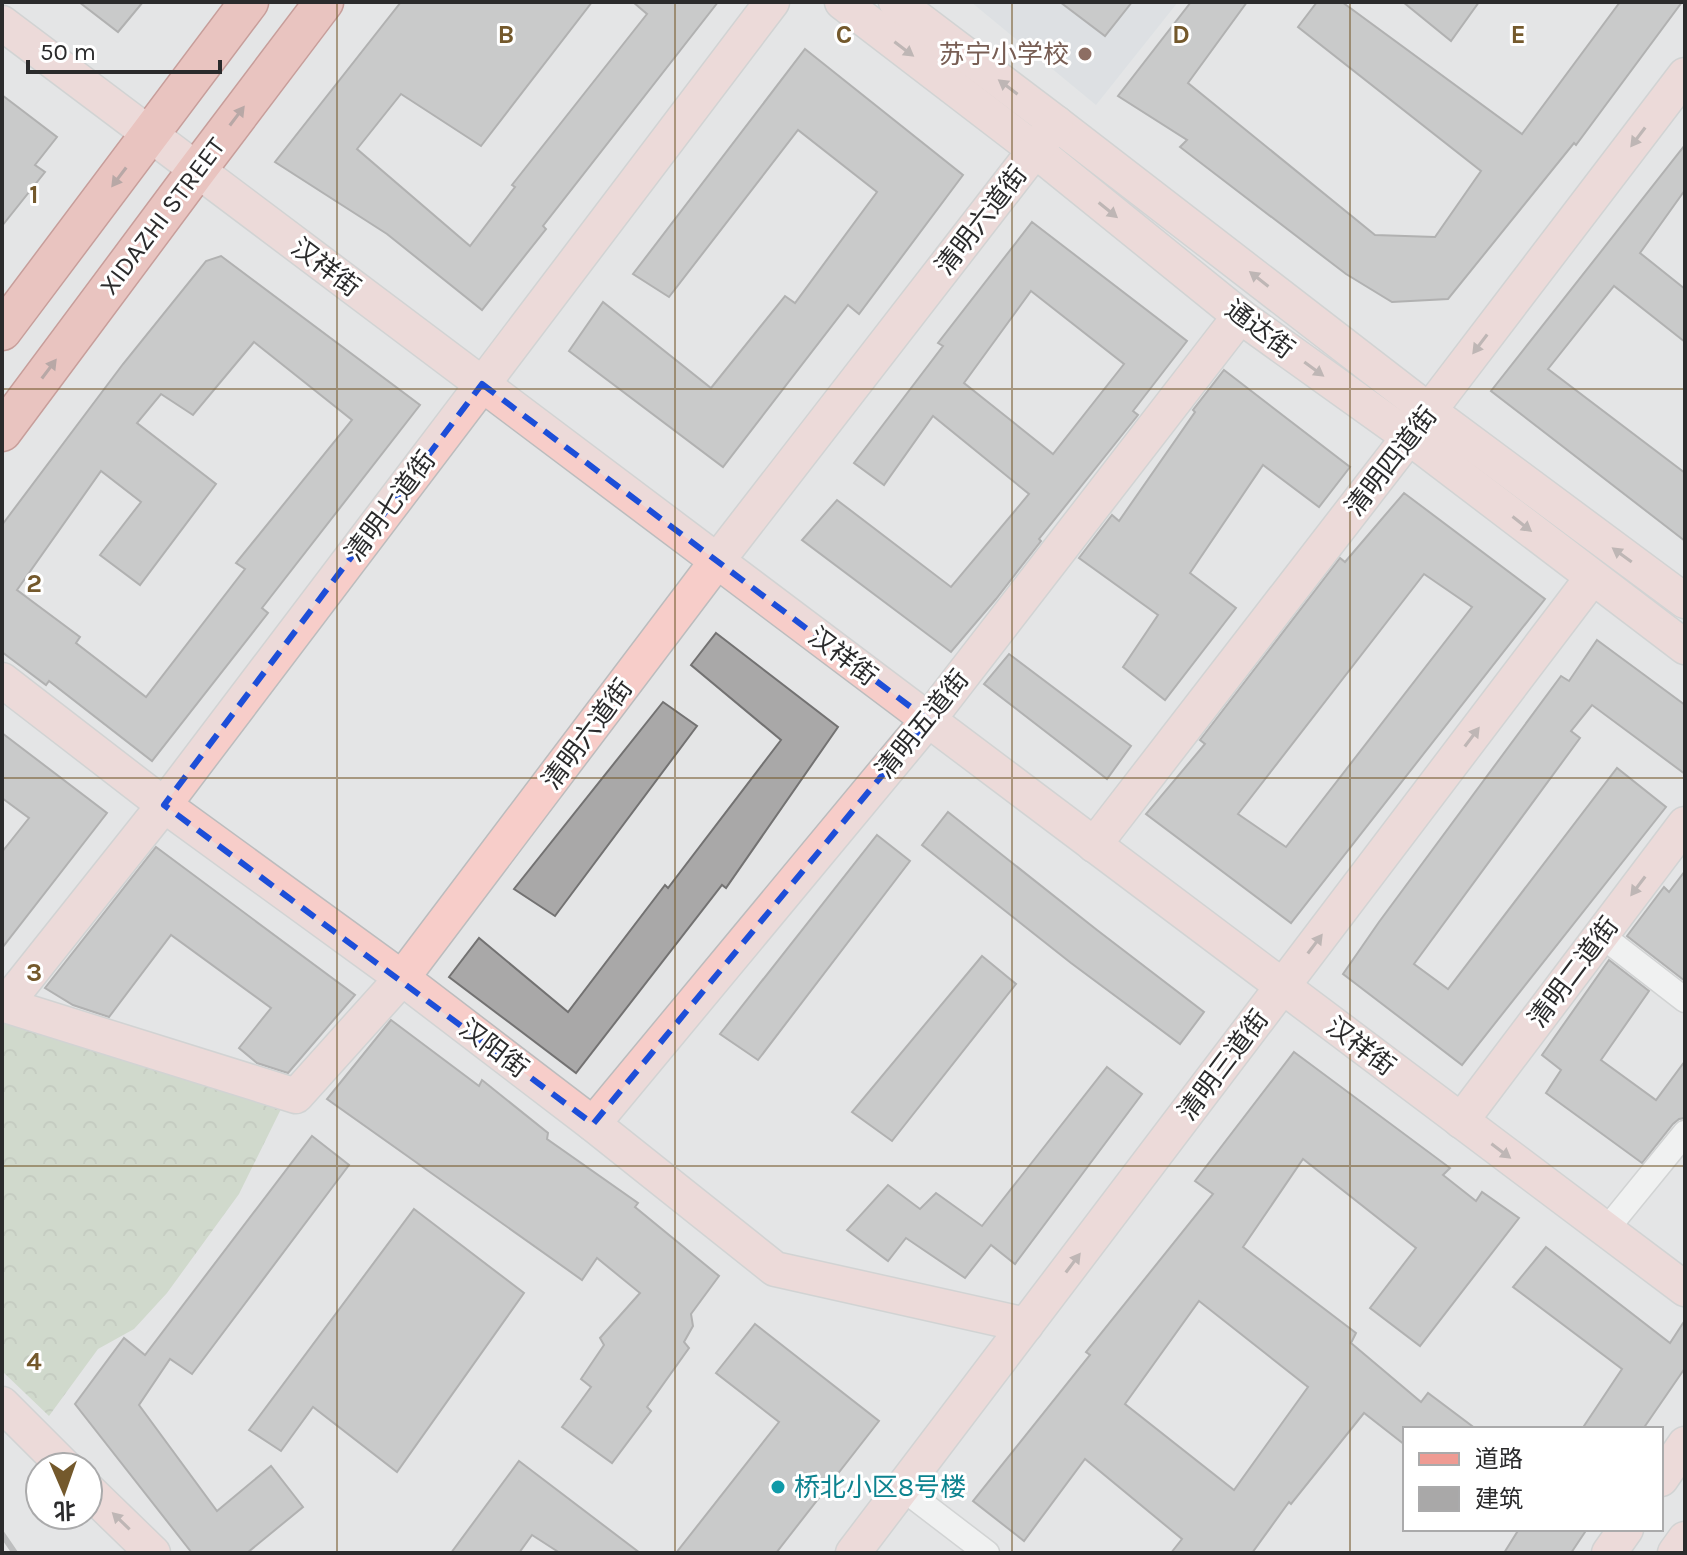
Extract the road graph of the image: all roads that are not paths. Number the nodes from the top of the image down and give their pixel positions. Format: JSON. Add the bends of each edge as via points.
{"nodes":[{"id":1,"x":249,"y":2,"type":"edge"},
{"id":2,"x":324,"y":2,"type":"edge"},
{"id":3,"x":772,"y":2,"type":"edge"},
{"id":4,"x":842,"y":2,"type":"edge"},
{"id":5,"x":896,"y":2,"type":"edge"},
{"id":6,"x":2,"y":23,"type":"edge"},
{"id":7,"x":1685,"y":75,"type":"edge"},
{"id":8,"x":1056,"y":123,"type":"junction"},
{"id":9,"x":150,"y":135,"type":"junction"},
{"id":10,"x":1035,"y":150,"type":"junction"},
{"id":11,"x":197,"y":170,"type":"junction"},
{"id":12,"x":1240,"y":316,"type":"junction"},
{"id":13,"x":2,"y":331,"type":"edge"},
{"id":14,"x":482,"y":384,"type":"junction"},
{"id":15,"x":1419,"y":424,"type":"junction"},
{"id":16,"x":2,"y":432,"type":"edge"},
{"id":17,"x":717,"y":561,"type":"junction"},
{"id":18,"x":1592,"y":578,"type":"junction"},
{"id":19,"x":1685,"y":601,"type":"edge"},
{"id":20,"x":1685,"y":647,"type":"edge"},
{"id":21,"x":2,"y":680,"type":"edge"},
{"id":22,"x":928,"y":720,"type":"junction"},
{"id":23,"x":164,"y":805,"type":"junction"},
{"id":24,"x":1685,"y":824,"type":"edge"},
{"id":25,"x":1094,"y":845,"type":"junction"},
{"id":26,"x":1601,"y":935,"type":"junction"},
{"id":27,"x":402,"y":978,"type":"junction"},
{"id":28,"x":1282,"y":986,"type":"junction"},
{"id":29,"x":1685,"y":1000,"type":"edge"},
{"id":30,"x":4,"y":1004,"type":"edge"},
{"id":31,"x":1461,"y":1121,"type":"junction"},
{"id":32,"x":593,"y":1124,"type":"junction"},
{"id":33,"x":1685,"y":1133,"type":"edge"},
{"id":34,"x":1606,"y":1230,"type":"junction"},
{"id":35,"x":1685,"y":1289,"type":"edge"},
{"id":36,"x":1026,"y":1325,"type":"junction"},
{"id":37,"x":2,"y":1404,"type":"edge"},
{"id":38,"x":1685,"y":1444,"type":"edge"},
{"id":39,"x":49,"y":1451,"type":"edge"},
{"id":40,"x":1663,"y":1476,"type":"edge"},
{"id":41,"x":902,"y":1488,"type":"junction"},
{"id":42,"x":104,"y":1506,"type":"edge"},
{"id":43,"x":1625,"y":1531,"type":"edge"},
{"id":44,"x":1685,"y":1539,"type":"edge"},
{"id":45,"x":153,"y":1553,"type":"edge"},
{"id":46,"x":853,"y":1553,"type":"edge"},
{"id":47,"x":987,"y":1553,"type":"edge"},
{"id":48,"x":1609,"y":1553,"type":"edge"},
{"id":49,"x":1675,"y":1553,"type":"edge"}],
"edges":[{"from":1,"to":9,"type":"main road"},
{"from":11,"to":2,"type":"main road","name":"XIDAZHI STREET","one_way":true},
{"from":3,"to":14,"type":"street","name":"清明七道街"},
{"from":4,"to":10,"type":"street","name":"通达街","one_way":true},
{"from":8,"to":5,"type":"street","name":"通达街","one_way":true},
{"from":6,"to":9,"type":"street","name":"汉祥街"},
{"from":7,"to":15,"type":"street","name":"清明四道街","one_way":true},
{"from":8,"to":10,"type":"street","name":"清明六道街"},
{"from":15,"to":8,"type":"street","name":"通达街","one_way":true},
{"from":9,"to":11,"type":"street","name":"汉祥街"},
{"from":9,"to":13,"type":"main road","one_way":true},
{"from":10,"to":12,"type":"street","name":"通达街","one_way":true},
{"from":10,"to":17,"type":"street","name":"清明六道街"},
{"from":11,"to":14,"type":"street","name":"汉祥街"},
{"from":16,"to":11,"type":"main road","name":"XIDAZHI STREET","one_way":true},
{"from":12,"to":15,"type":"street","name":"通达街","one_way":true},
{"from":12,"to":22,"type":"street","name":"清明五道街"},
{"from":14,"to":17,"type":"street","name":"汉祥街"},
{"from":14,"to":23,"type":"street","name":"清明七道街"},
{"from":15,"to":18,"type":"street","name":"通达街","one_way":true},
{"from":19,"to":15,"type":"street","name":"通达街","one_way":true},
{"from":15,"to":25,"type":"street","name":"清明四道街"},
{"from":17,"to":22,"type":"street","name":"汉祥街"},
{"from":17,"to":27,"type":"street","name":"清明六道街"},
{"from":18,"to":20,"type":"street","name":"通达街"},
{"from":28,"to":18,"type":"street","name":"清明三道街","one_way":true},
{"from":21,"to":23,"type":"street","name":"汉阳街"},
{"from":22,"to":25,"type":"street","name":"汉祥街"},
{"from":22,"to":32,"type":"street","name":"清明五道街"},
{"from":23,"to":27,"type":"street","name":"汉阳街"},
{"from":23,"to":30,"type":"street","name":"清明七道街"},
{"from":24,"to":26,"type":"street","name":"清明二道街","one_way":true},
{"from":25,"to":28,"type":"street","name":"汉祥街"},
{"from":26,"to":29,"type":"street"},
{"from":26,"to":31,"type":"street","name":"清明二道街"},
{"from":27,"to":30,"type":"street","name":"清明六道街","via":[[296,1096]]},
{"from":27,"to":32,"type":"street","name":"汉阳街"},
{"from":28,"to":31,"type":"street","name":"汉祥街"},
{"from":36,"to":28,"type":"street","name":"清明三道街","one_way":true},
{"from":31,"to":34,"type":"street","name":"汉祥街","one_way":true},
{"from":32,"to":36,"type":"street","name":"汉阳街","via":[[775,1269]]},
{"from":33,"to":34,"type":"street"},
{"from":34,"to":35,"type":"street","name":"汉祥街"},
{"from":36,"to":41,"type":"street","name":"清明三道街"},
{"from":37,"to":39,"type":"street"},
{"from":38,"to":40,"type":"street"},
{"from":41,"to":46,"type":"street","name":"清明三道街"},
{"from":41,"to":47,"type":"street"},
{"from":45,"to":42,"type":"street","one_way":true},
{"from":43,"to":48,"type":"street"},
{"from":44,"to":49,"type":"street"}]}
